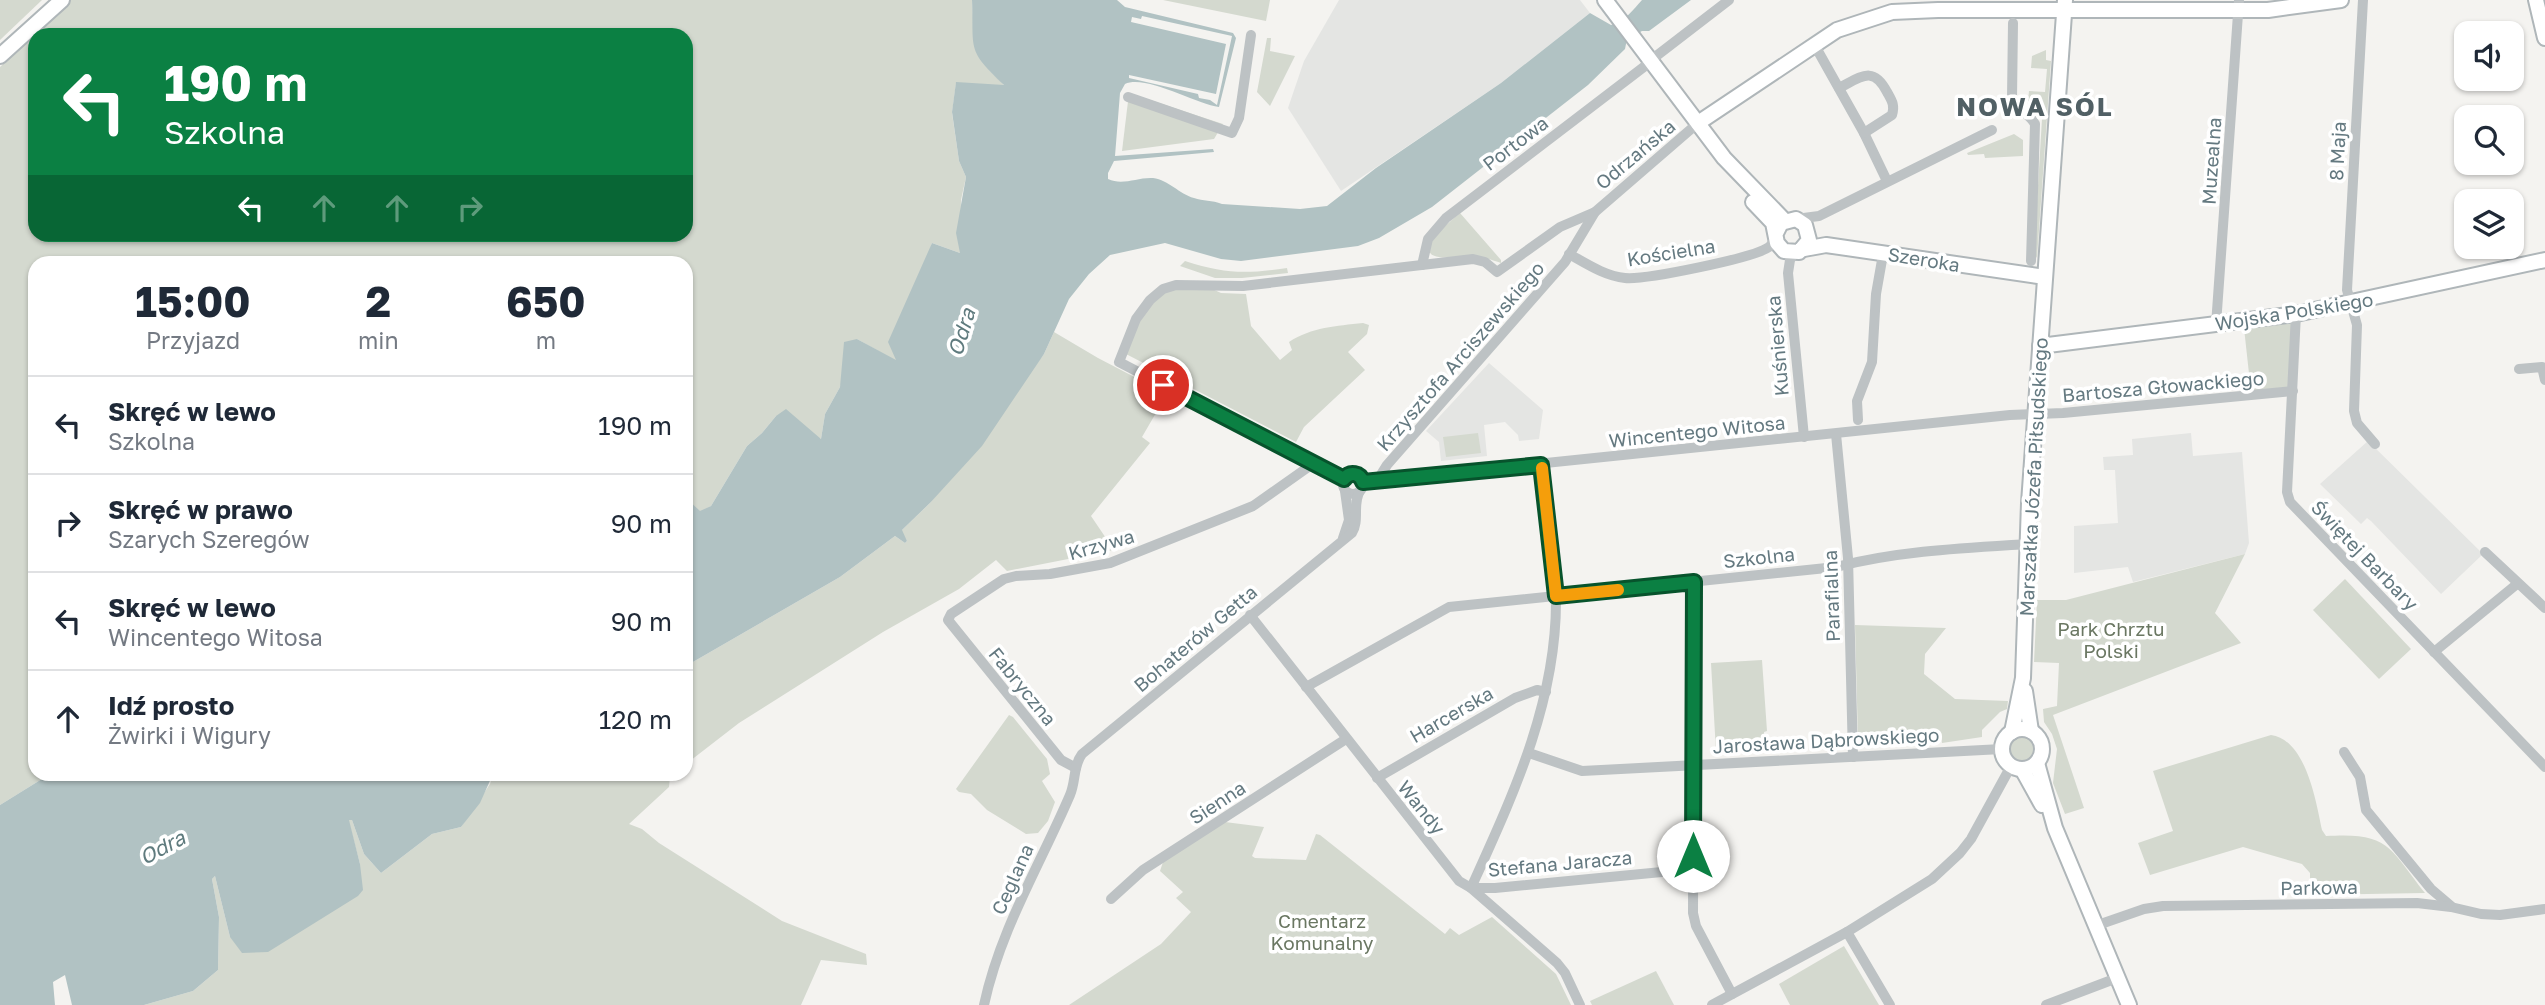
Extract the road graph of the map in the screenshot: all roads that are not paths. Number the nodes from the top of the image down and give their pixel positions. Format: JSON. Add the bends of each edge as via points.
{"nodes":[{"id":1,"x":62,"y":0,"type":"edge"},
{"id":2,"x":1605,"y":0,"type":"edge"},
{"id":3,"x":1729,"y":0,"type":"edge"},
{"id":4,"x":2341,"y":0,"type":"edge"},
{"id":5,"x":2362,"y":0,"type":"edge"},
{"id":6,"x":2536,"y":0,"type":"edge"},
{"id":7,"x":1892,"y":6,"type":"edge"},
{"id":8,"x":2064,"y":6,"type":"edge"},
{"id":9,"x":2239,"y":6,"type":"edge"},
{"id":10,"x":2013,"y":23,"type":"dead end"},
{"id":11,"x":31,"y":28,"type":"edge"},
{"id":12,"x":28,"y":31,"type":"edge"},
{"id":13,"x":1251,"y":35,"type":"dead end"},
{"id":14,"x":2545,"y":38,"type":"edge"},
{"id":15,"x":1814,"y":44,"type":"junction"},
{"id":16,"x":0,"y":56,"type":"edge"},
{"id":17,"x":1839,"y":88,"type":"junction"},
{"id":18,"x":1128,"y":97,"type":"dead end"},
{"id":19,"x":1698,"y":123,"type":"junction"},
{"id":20,"x":1992,"y":130,"type":"dead end"},
{"id":21,"x":1864,"y":133,"type":"junction"},
{"id":22,"x":1734,"y":170,"type":"junction"},
{"id":23,"x":1887,"y":181,"type":"junction"},
{"id":24,"x":1595,"y":212,"type":"junction"},
{"id":25,"x":1819,"y":216,"type":"junction"},
{"id":26,"x":1791,"y":220,"type":"junction"},
{"id":27,"x":1809,"y":234,"type":"junction"},
{"id":28,"x":1775,"y":235,"type":"junction"},
{"id":29,"x":1799,"y":251,"type":"junction"},
{"id":30,"x":1570,"y":254,"type":"junction"},
{"id":31,"x":1882,"y":260,"type":"dead end"},
{"id":32,"x":2545,"y":260,"type":"edge"},
{"id":33,"x":2031,"y":261,"type":"dead end"},
{"id":34,"x":1422,"y":265,"type":"junction"},
{"id":35,"x":2045,"y":277,"type":"junction"},
{"id":36,"x":2351,"y":304,"type":"junction"},
{"id":37,"x":2296,"y":314,"type":"junction"},
{"id":38,"x":2216,"y":325,"type":"junction"},
{"id":39,"x":2040,"y":346,"type":"junction"},
{"id":40,"x":2519,"y":369,"type":"dead end"},
{"id":41,"x":2545,"y":380,"type":"edge"},
{"id":42,"x":2293,"y":391,"type":"junction"},
{"id":43,"x":2035,"y":414,"type":"junction"},
{"id":44,"x":1858,"y":420,"type":"dead end"},
{"id":45,"x":1836,"y":434,"type":"junction"},
{"id":46,"x":1804,"y":437,"type":"junction"},
{"id":47,"x":2375,"y":444,"type":"dead end"},
{"id":48,"x":1314,"y":463,"type":"junction"},
{"id":49,"x":1541,"y":465,"type":"junction"},
{"id":50,"x":1344,"y":479,"type":"junction"},
{"id":51,"x":1377,"y":481,"type":"junction"},
{"id":52,"x":1362,"y":487,"type":"junction"},
{"id":53,"x":1345,"y":491,"type":"junction"},
{"id":54,"x":1343,"y":538,"type":"junction"},
{"id":55,"x":2027,"y":544,"type":"junction"},
{"id":56,"x":2485,"y":552,"type":"dead end"},
{"id":57,"x":1848,"y":564,"type":"junction"},
{"id":58,"x":1694,"y":582,"type":"junction"},
{"id":59,"x":2517,"y":584,"type":"junction"},
{"id":60,"x":1556,"y":596,"type":"junction"},
{"id":61,"x":2545,"y":608,"type":"edge"},
{"id":62,"x":1250,"y":615,"type":"junction"},
{"id":63,"x":948,"y":620,"type":"joint"},
{"id":64,"x":2434,"y":652,"type":"junction"},
{"id":65,"x":2023,"y":678,"type":"junction"},
{"id":66,"x":1306,"y":687,"type":"junction"},
{"id":67,"x":1546,"y":692,"type":"junction"},
{"id":68,"x":2031,"y":731,"type":"junction"},
{"id":69,"x":2012,"y":732,"type":"junction"},
{"id":70,"x":1346,"y":739,"type":"junction"},
{"id":71,"x":2002,"y":749,"type":"junction"},
{"id":72,"x":2344,"y":752,"type":"dead end"},
{"id":73,"x":1530,"y":753,"type":"junction"},
{"id":74,"x":1853,"y":757,"type":"junction"},
{"id":75,"x":2037,"y":763,"type":"junction"},
{"id":76,"x":1693,"y":765,"type":"junction"},
{"id":77,"x":2545,"y":767,"type":"edge"},
{"id":78,"x":1076,"y":768,"type":"junction"},
{"id":79,"x":2017,"y":768,"type":"junction"},
{"id":80,"x":1377,"y":778,"type":"junction"},
{"id":81,"x":2055,"y":828,"type":"junction"},
{"id":82,"x":1693,"y":869,"type":"junction"},
{"id":83,"x":1471,"y":888,"type":"junction"},
{"id":84,"x":1111,"y":899,"type":"dead end"},
{"id":85,"x":2451,"y":906,"type":"junction"},
{"id":86,"x":2545,"y":909,"type":"edge"},
{"id":87,"x":2095,"y":926,"type":"junction"},
{"id":88,"x":1847,"y":932,"type":"junction"},
{"id":89,"x":2117,"y":978,"type":"junction"},
{"id":90,"x":1732,"y":994,"type":"junction"},
{"id":91,"x":984,"y":1005,"type":"edge"},
{"id":92,"x":1580,"y":1005,"type":"edge"},
{"id":93,"x":1712,"y":1005,"type":"edge"},
{"id":94,"x":1890,"y":1005,"type":"edge"},
{"id":95,"x":2046,"y":1005,"type":"edge"},
{"id":96,"x":2129,"y":1005,"type":"edge"}],
"edges":[{"from":1,"to":11,"type":"street"},
{"from":2,"to":19,"type":"street"},
{"from":3,"to":34,"type":"street","name":"Portowa","via":[[1446,218],[1428,239]]},
{"from":4,"to":9,"type":"street","via":[[2268,10]]},
{"from":5,"to":36,"type":"street","name":"8 Maja","via":[[2347,290]]},
{"from":6,"to":14,"type":"street"},
{"from":7,"to":8,"type":"street","via":[[1938,10]]},
{"from":7,"to":15,"type":"street"},
{"from":8,"to":9,"type":"street"},
{"from":8,"to":35,"type":"street","name":"Marszałka Józefa Piłsudskiego"},
{"from":9,"to":38,"type":"street","name":"Muzealna"},
{"from":10,"to":33,"type":"street","via":[[2012,98],[2035,124]]},
{"from":12,"to":16,"type":"street"},
{"from":13,"to":18,"type":"street","via":[[1239,118],[1232,133]]},
{"from":15,"to":17,"type":"street"},
{"from":15,"to":19,"type":"street"},
{"from":17,"to":21,"type":"street"},
{"from":17,"to":21,"type":"street","via":[[1866,75],[1881,80],[1894,104],[1892,115]]},
{"from":19,"to":22,"type":"street"},
{"from":19,"to":24,"type":"street","name":"Odrzańska"},
{"from":20,"to":23,"type":"street"},
{"from":21,"to":23,"type":"street"},
{"from":22,"to":26,"type":"street"},
{"from":22,"to":28,"type":"street","via":[[1773,223]]},
{"from":23,"to":25,"type":"street"},
{"from":24,"to":30,"type":"street","name":"Odrzańska"},
{"from":24,"to":34,"type":"street","name":"Odrzańska","via":[[1560,227],[1497,272],[1473,259]]},
{"from":25,"to":26,"type":"street"},
{"from":25,"to":27,"type":"street"},
{"from":26,"to":27,"type":"street","via":[[1805,225]]},
{"from":26,"to":28,"type":"street","via":[[1777,228]]},
{"from":27,"to":29,"type":"street"},
{"from":28,"to":29,"type":"street","via":[[1784,251]]},
{"from":28,"to":30,"type":"street","name":"Kościelna","via":[[1770,246],[1749,255],[1626,278],[1598,270]]},
{"from":29,"to":35,"type":"street","name":"Szeroka","via":[[1826,245]]},
{"from":29,"to":46,"type":"street","name":"Kuśnierska","via":[[1790,260],[1788,273]]},
{"from":30,"to":51,"type":"street","name":"Krzysztofa Arciszewskiego"},
{"from":31,"to":44,"type":"street","via":[[1872,362],[1857,401]]},
{"from":32,"to":36,"type":"street","name":"Wojska Polskiego"},
{"from":34,"to":48,"type":"street","via":[[1243,286],[1176,285],[1150,300],[1136,319],[1119,362]]},
{"from":35,"to":39,"type":"street","name":"Marszałka Józefa Piłsudskiego"},
{"from":36,"to":37,"type":"street","name":"Wojska Polskiego"},
{"from":36,"to":47,"type":"street","name":"8 Maja","via":[[2357,325],[2354,411],[2357,423]]},
{"from":37,"to":38,"type":"street","name":"Wojska Polskiego"},
{"from":37,"to":42,"type":"street","name":"Świętej Barbary"},
{"from":38,"to":39,"type":"street","name":"Wojska Polskiego"},
{"from":39,"to":43,"type":"street","name":"Marszałka Józefa Piłsudskiego"},
{"from":40,"to":41,"type":"street","via":[[2542,367]]},
{"from":42,"to":43,"type":"street","name":"Bartosza Głowackiego"},
{"from":42,"to":64,"type":"street","name":"Świętej Barbary","via":[[2290,502]]},
{"from":43,"to":45,"type":"street","name":"Wincentego Witosa"},
{"from":43,"to":55,"type":"street","name":"Marszałka Józefa Piłsudskiego"},
{"from":45,"to":46,"type":"street","name":"Wincentego Witosa"},
{"from":45,"to":57,"type":"street","name":"Parafialna"},
{"from":46,"to":49,"type":"street","name":"Wincentego Witosa"},
{"from":48,"to":50,"type":"street"},
{"from":48,"to":63,"type":"street","name":"Krzywa","via":[[1253,506],[1110,563],[1004,579]]},
{"from":49,"to":51,"type":"street","name":"Wincentego Witosa"},
{"from":49,"to":60,"type":"street"},
{"from":50,"to":52,"type":"street","via":[[1349,474],[1360,476]]},
{"from":50,"to":53,"type":"street"},
{"from":51,"to":52,"type":"street","name":"Wincentego Witosa"},
{"from":52,"to":53,"type":"street","via":[[1354,494]]},
{"from":52,"to":54,"type":"street","name":"Bohaterów Getta","via":[[1356,497],[1355,527]]},
{"from":53,"to":54,"type":"street","via":[[1349,520]]},
{"from":54,"to":62,"type":"street","name":"Bohaterów Getta"},
{"from":55,"to":57,"type":"street","name":"Szkolna"},
{"from":55,"to":65,"type":"street","name":"Marszałka Józefa Piłsudskiego"},
{"from":56,"to":59,"type":"street"},
{"from":57,"to":58,"type":"street","name":"Szkolna"},
{"from":57,"to":74,"type":"street","name":"Parafialna"},
{"from":58,"to":60,"type":"street","name":"Szkolna"},
{"from":58,"to":76,"type":"street"},
{"from":59,"to":61,"type":"street"},
{"from":59,"to":64,"type":"street"},
{"from":60,"to":66,"type":"street","name":"Szkolna","via":[[1449,607]]},
{"from":60,"to":67,"type":"street"},
{"from":62,"to":66,"type":"street","name":"Wandy"},
{"from":62,"to":78,"type":"street","name":"Bohaterów Getta","via":[[1082,754]]},
{"from":63,"to":78,"type":"street","name":"Fabryczna","via":[[1061,760]]},
{"from":64,"to":77,"type":"street","name":"Świętej Barbary"},
{"from":65,"to":68,"type":"street","name":"Marszałka Józefa Piłsudskiego"},
{"from":65,"to":69,"type":"street","name":"Marszałka Józefa Piłsudskiego"},
{"from":66,"to":70,"type":"street","name":"Wandy"},
{"from":67,"to":73,"type":"street"},
{"from":67,"to":80,"type":"street","name":"Harcerska","via":[[1537,690],[1515,698]]},
{"from":68,"to":69,"type":"street"},
{"from":68,"to":75,"type":"street","via":[[2042,747]]},
{"from":69,"to":71,"type":"street"},
{"from":70,"to":80,"type":"street","name":"Wandy"},
{"from":70,"to":84,"type":"street","name":"Sienna","via":[[1143,870]]},
{"from":71,"to":74,"type":"street","name":"Jarosława Dąbrowskiego"},
{"from":71,"to":79,"type":"street"},
{"from":72,"to":85,"type":"street","via":[[2360,777],[2366,810],[2431,889]]},
{"from":73,"to":76,"type":"street","name":"Jarosława Dąbrowskiego","via":[[1577,771]]},
{"from":73,"to":83,"type":"street"},
{"from":74,"to":76,"type":"street","name":"Jarosława Dąbrowskiego"},
{"from":75,"to":79,"type":"street"},
{"from":75,"to":81,"type":"street"},
{"from":76,"to":82,"type":"street"},
{"from":78,"to":91,"type":"street","name":"Ceglana","via":[[1072,792],[996,958]]},
{"from":79,"to":81,"type":"street"},
{"from":79,"to":88,"type":"street","via":[[1960,853],[1931,879]]},
{"from":80,"to":83,"type":"street","name":"Wandy","via":[[1459,881]]},
{"from":81,"to":87,"type":"street"},
{"from":82,"to":83,"type":"street","name":"Stefana Jaracza"},
{"from":82,"to":90,"type":"street","via":[[1694,920]]},
{"from":83,"to":92,"type":"street","name":"Wandy","via":[[1557,963]]},
{"from":85,"to":86,"type":"street","name":"Parkowa","via":[[2500,915]]},
{"from":85,"to":87,"type":"street","name":"Parkowa","via":[[2163,906]]},
{"from":87,"to":89,"type":"street"},
{"from":88,"to":90,"type":"street"},
{"from":88,"to":94,"type":"street"},
{"from":89,"to":95,"type":"street"},
{"from":89,"to":96,"type":"street"},
{"from":90,"to":93,"type":"street"}]}
